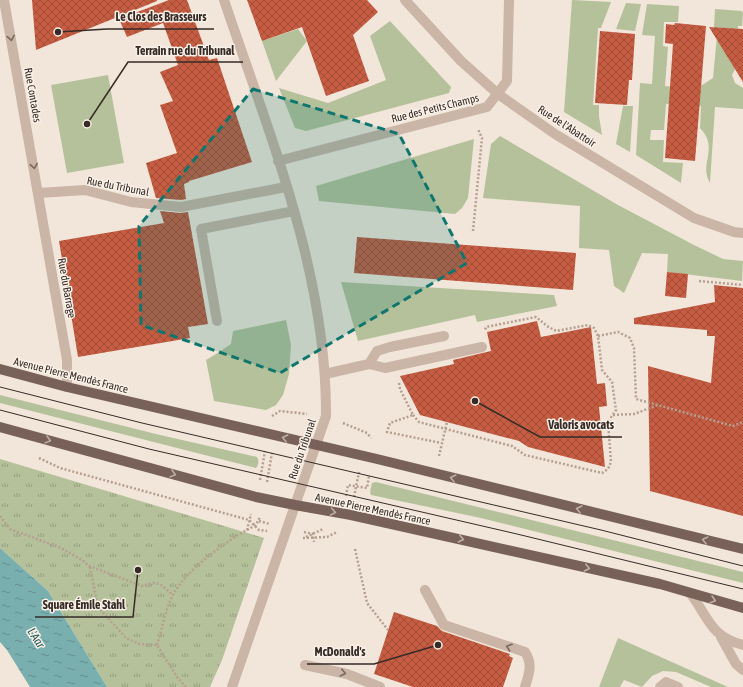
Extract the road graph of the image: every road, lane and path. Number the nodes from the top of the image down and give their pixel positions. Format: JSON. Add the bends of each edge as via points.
{"nodes":[{"id":1,"x":4,"y":0,"type":"edge"},
{"id":2,"x":224,"y":0,"type":"edge"},
{"id":3,"x":405,"y":0,"type":"edge"},
{"id":4,"x":510,"y":0,"type":"edge"},
{"id":5,"x":498,"y":94,"type":"junction"},
{"id":6,"x":471,"y":112,"type":"junction"},
{"id":7,"x":278,"y":161,"type":"junction"},
{"id":8,"x":286,"y":187,"type":"junction"},
{"id":9,"x":39,"y":193,"type":"junction"},
{"id":10,"x":294,"y":211,"type":"junction"},
{"id":11,"x":473,"y":231,"type":"dead end"},
{"id":12,"x":743,"y":233,"type":"edge"},
{"id":13,"x":699,"y":281,"type":"dead end"},
{"id":14,"x":743,"y":285,"type":"edge"},
{"id":15,"x":217,"y":321,"type":"dead end"},
{"id":16,"x":444,"y":336,"type":"dead end"},
{"id":17,"x":598,"y":336,"type":"junction"},
{"id":18,"x":482,"y":347,"type":"joint"},
{"id":19,"x":369,"y":364,"type":"junction"},
{"id":20,"x":395,"y":366,"type":"junction"},
{"id":21,"x":0,"y":369,"type":"edge"},
{"id":22,"x":325,"y":374,"type":"junction"},
{"id":23,"x":67,"y":387,"type":"junction"},
{"id":24,"x":659,"y":405,"type":"junction"},
{"id":25,"x":280,"y":411,"type":"dead end"},
{"id":26,"x":414,"y":415,"type":"junction"},
{"id":27,"x":612,"y":415,"type":"junction"},
{"id":28,"x":447,"y":422,"type":"dead end"},
{"id":29,"x":743,"y":422,"type":"edge"},
{"id":30,"x":0,"y":427,"type":"edge"},
{"id":31,"x":445,"y":429,"type":"junction"},
{"id":32,"x":272,"y":435,"type":"junction"},
{"id":33,"x":441,"y":443,"type":"junction"},
{"id":34,"x":317,"y":445,"type":"junction"},
{"id":35,"x":35,"y":456,"type":"dead end"},
{"id":36,"x":373,"y":458,"type":"junction"},
{"id":37,"x":438,"y":460,"type":"dead end"},
{"id":38,"x":356,"y":486,"type":"junction"},
{"id":39,"x":260,"y":497,"type":"junction"},
{"id":40,"x":295,"y":505,"type":"junction"},
{"id":41,"x":347,"y":514,"type":"junction"},
{"id":42,"x":0,"y":516,"type":"edge"},
{"id":43,"x":249,"y":520,"type":"junction"},
{"id":44,"x":247,"y":530,"type":"junction"},
{"id":45,"x":355,"y":549,"type":"dead end"},
{"id":46,"x":743,"y":549,"type":"edge"},
{"id":47,"x":89,"y":566,"type":"junction"},
{"id":48,"x":425,"y":590,"type":"dead end"},
{"id":49,"x":690,"y":593,"type":"junction"},
{"id":50,"x":173,"y":595,"type":"junction"},
{"id":51,"x":743,"y":608,"type":"edge"},
{"id":52,"x":388,"y":630,"type":"dead end"},
{"id":53,"x":720,"y":635,"type":"junction"},
{"id":54,"x":743,"y":645,"type":"edge"},
{"id":55,"x":157,"y":646,"type":"junction"},
{"id":56,"x":305,"y":665,"type":"dead end"},
{"id":57,"x":743,"y":670,"type":"edge"},
{"id":58,"x":186,"y":687,"type":"edge"},
{"id":59,"x":232,"y":687,"type":"edge"},
{"id":60,"x":380,"y":687,"type":"edge"},
{"id":61,"x":525,"y":687,"type":"edge"},
{"id":62,"x":660,"y":687,"type":"edge"},
{"id":63,"x":678,"y":687,"type":"edge"}],
"edges":[{"from":1,"to":9,"type":"street","name":"Rue Contades","one_way":true},
{"from":2,"to":7,"type":"street","name":"Rue du Tribunal"},
{"from":3,"to":5,"type":"street","name":"Rue de l'Abattoir","via":[[461,62]]},
{"from":4,"to":5,"type":"street","name":"Rue des Petits Champs","via":[[507,82]]},
{"from":5,"to":6,"type":"street","name":"Rue des Petits Champs","via":[[487,107]]},
{"from":5,"to":12,"type":"street","name":"Rue de l'Abattoir","via":[[555,134],[694,218]]},
{"from":6,"to":7,"type":"street","name":"Rue des Petits Champs"},
{"from":6,"to":11,"type":"path","via":[[482,138]]},
{"from":7,"to":8,"type":"street","name":"Rue du Tribunal"},
{"from":8,"to":9,"type":"street","name":"Rue du Tribunal","via":[[181,207],[131,202],[85,190]]},
{"from":8,"to":10,"type":"street","name":"Rue du Tribunal"},
{"from":9,"to":23,"type":"street","name":"Rue du Barrage","via":[[67,360]]},
{"from":10,"to":15,"type":"street","via":[[201,229]]},
{"from":10,"to":22,"type":"street","name":"Rue du Tribunal","via":[[317,311]]},
{"from":13,"to":14,"type":"path"},
{"from":16,"to":19,"type":"street","via":[[377,350]]},
{"from":17,"to":18,"type":"path","via":[[594,328],[588,325],[556,331],[536,317],[486,327]]},
{"from":17,"to":24,"type":"path","via":[[618,332],[630,338],[634,348],[636,399]]},
{"from":17,"to":27,"type":"path","via":[[602,370],[612,382],[616,410]]},
{"from":18,"to":20,"type":"street"},
{"from":19,"to":20,"type":"street","via":[[385,368]]},
{"from":19,"to":22,"type":"street"},
{"from":20,"to":26,"type":"path","via":[[400,389]]},
{"from":21,"to":23,"type":"main road","name":"Avenue Pierre Mendès France"},
{"from":22,"to":34,"type":"street","name":"Rue du Tribunal","via":[[326,416]]},
{"from":23,"to":32,"type":"main road","name":"Avenue Pierre Mendès France"},
{"from":24,"to":27,"type":"path","via":[[634,414]]},
{"from":24,"to":29,"type":"path","via":[[734,426]]},
{"from":25,"to":32,"type":"path"},
{"from":26,"to":31,"type":"path","via":[[419,422]]},
{"from":26,"to":33,"type":"path","via":[[390,423],[387,432]]},
{"from":27,"to":31,"type":"path","via":[[608,422],[611,462],[608,469],[602,473],[525,455],[512,446]]},
{"from":28,"to":31,"type":"path"},
{"from":30,"to":39,"type":"main road","name":"Avenue Pierre Mendès France","one_way":true},
{"from":31,"to":33,"type":"path"},
{"from":34,"to":32,"type":"main road","name":"Avenue Pierre Mendès France","one_way":true},
{"from":32,"to":39,"type":"path"},
{"from":32,"to":39,"type":"path"},
{"from":33,"to":37,"type":"path"},
{"from":34,"to":36,"type":"main road","name":"Avenue Pierre Mendès France"},
{"from":34,"to":40,"type":"street","name":"Rue du Tribunal"},
{"from":35,"to":43,"type":"path","via":[[60,468]]},
{"from":36,"to":38,"type":"path","via":[[358,473]]},
{"from":36,"to":38,"type":"path","via":[[367,488]]},
{"from":46,"to":36,"type":"main road","name":"Avenue Pierre Mendès France","one_way":true},
{"from":38,"to":41,"type":"path"},
{"from":38,"to":41,"type":"path","via":[[348,485]]},
{"from":39,"to":40,"type":"main road","name":"Avenue Pierre Mendès France"},
{"from":39,"to":43,"type":"path"},
{"from":39,"to":44,"type":"path","via":[[259,521]]},
{"from":40,"to":41,"type":"main road","name":"Avenue Pierre Mendès France","one_way":true},
{"from":40,"to":59,"type":"street","name":"Rue du Tribunal"},
{"from":41,"to":49,"type":"main road","name":"Avenue Pierre Mendès France","one_way":true,"via":[[660,584]]},
{"from":42,"to":47,"type":"path","via":[[10,529],[61,548]]},
{"from":43,"to":44,"type":"path"},
{"from":44,"to":50,"type":"path","via":[[200,564]]},
{"from":45,"to":52,"type":"path","via":[[366,603]]},
{"from":47,"to":50,"type":"path","via":[[142,586],[160,584]]},
{"from":47,"to":55,"type":"path","via":[[98,607],[126,638],[140,644]]},
{"from":61,"to":48,"type":"street","one_way":true,"via":[[530,669],[525,652],[444,625]]},
{"from":49,"to":51,"type":"main road","name":"Avenue Pierre Mendès France","one_way":true},
{"from":49,"to":53,"type":"street"},
{"from":50,"to":55,"type":"path"},
{"from":53,"to":54,"type":"street","via":[[731,642]]},
{"from":53,"to":57,"type":"street","via":[[736,664]]},
{"from":55,"to":58,"type":"path"},
{"from":56,"to":60,"type":"street","one_way":true,"via":[[347,674]]},
{"from":62,"to":63,"type":"street","via":[[666,682]]}]}
